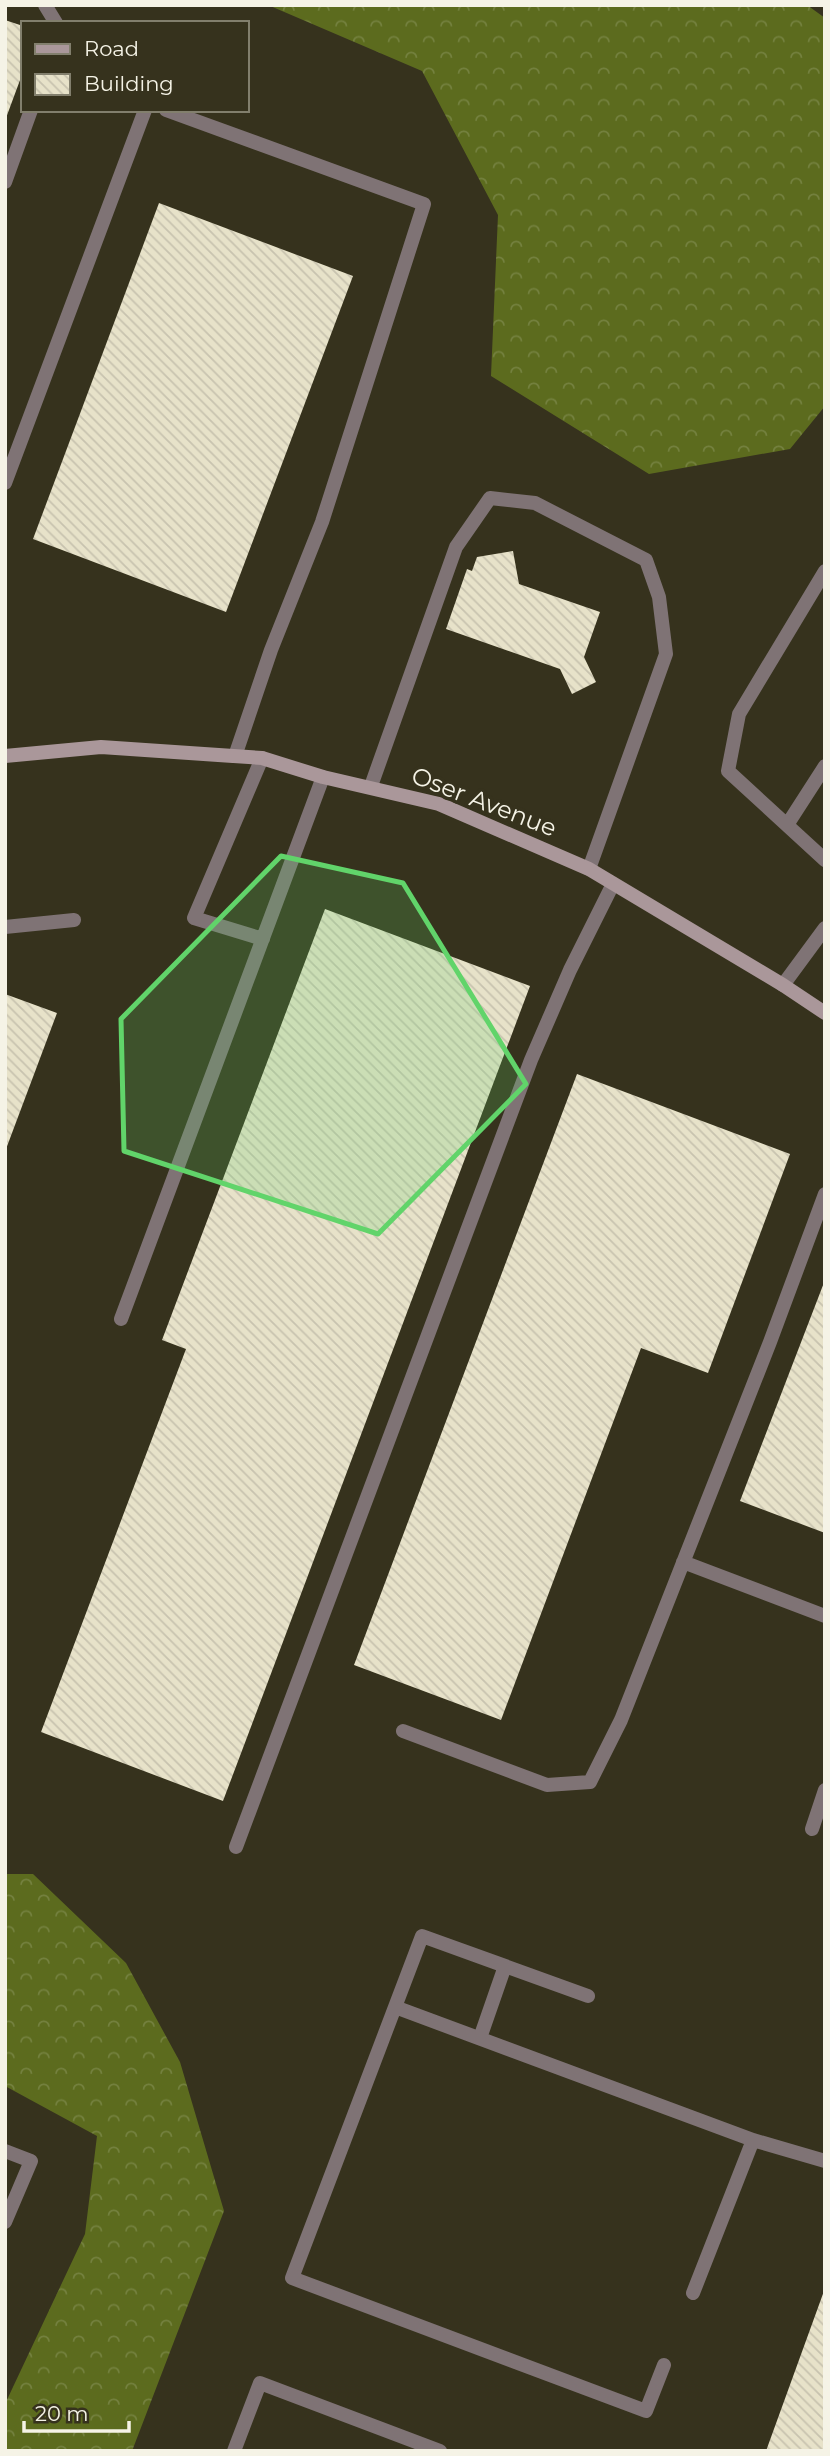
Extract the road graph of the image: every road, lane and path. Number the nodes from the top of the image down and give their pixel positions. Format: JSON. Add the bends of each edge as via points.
{"nodes":[{"id":1,"x":45,"y":5,"type":"edge"},
{"id":2,"x":55,"y":21,"type":"edge"},
{"id":3,"x":30,"y":112,"type":"edge"},
{"id":4,"x":144,"y":112,"type":"edge"},
{"id":5,"x":171,"y":112,"type":"edge"},
{"id":6,"x":5,"y":183,"type":"edge"},
{"id":7,"x":5,"y":483,"type":"edge"},
{"id":8,"x":825,"y":571,"type":"edge"},
{"id":9,"x":5,"y":756,"type":"edge"},
{"id":10,"x":235,"y":756,"type":"junction"},
{"id":11,"x":262,"y":758,"type":"junction"},
{"id":12,"x":825,"y":766,"type":"edge"},
{"id":13,"x":323,"y":777,"type":"junction"},
{"id":14,"x":371,"y":786,"type":"junction"},
{"id":15,"x":787,"y":825,"type":"junction"},
{"id":16,"x":825,"y":860,"type":"edge"},
{"id":17,"x":589,"y":869,"type":"junction"},
{"id":18,"x":613,"y":884,"type":"junction"},
{"id":19,"x":74,"y":920,"type":"dead end"},
{"id":20,"x":5,"y":927,"type":"edge"},
{"id":21,"x":825,"y":928,"type":"edge"},
{"id":22,"x":263,"y":939,"type":"junction"},
{"id":23,"x":783,"y":985,"type":"junction"},
{"id":24,"x":825,"y":1013,"type":"edge"},
{"id":25,"x":825,"y":1194,"type":"edge"},
{"id":26,"x":121,"y":1320,"type":"dead end"},
{"id":27,"x":683,"y":1562,"type":"junction"},
{"id":28,"x":825,"y":1616,"type":"edge"},
{"id":29,"x":403,"y":1731,"type":"dead end"},
{"id":30,"x":825,"y":1790,"type":"edge"},
{"id":31,"x":812,"y":1829,"type":"dead end"},
{"id":32,"x":236,"y":1847,"type":"dead end"},
{"id":33,"x":505,"y":1966,"type":"junction"},
{"id":34,"x":588,"y":1996,"type":"dead end"},
{"id":35,"x":395,"y":2007,"type":"junction"},
{"id":36,"x":480,"y":2038,"type":"junction"},
{"id":37,"x":753,"y":2140,"type":"junction"},
{"id":38,"x":5,"y":2151,"type":"edge"},
{"id":39,"x":825,"y":2161,"type":"edge"},
{"id":40,"x":5,"y":2222,"type":"edge"},
{"id":41,"x":693,"y":2292,"type":"dead end"},
{"id":42,"x":664,"y":2365,"type":"dead end"},
{"id":43,"x":234,"y":2451,"type":"edge"},
{"id":44,"x":440,"y":2451,"type":"edge"}],
"edges":[{"from":1,"to":2,"type":"lane"},
{"from":3,"to":6,"type":"lane"},
{"from":4,"to":7,"type":"lane"},
{"from":5,"to":10,"type":"lane","via":[[424,204],[321,522]]},
{"from":8,"to":15,"type":"lane","via":[[739,714],[728,771]]},
{"from":9,"to":10,"type":"street","name":"Oser Avenue","via":[[101,747]]},
{"from":10,"to":11,"type":"street","name":"Oser Avenue"},
{"from":11,"to":13,"type":"street","name":"Oser Avenue"},
{"from":11,"to":22,"type":"lane","via":[[194,918]]},
{"from":12,"to":15,"type":"lane"},
{"from":13,"to":14,"type":"street","name":"Oser Avenue"},
{"from":13,"to":22,"type":"lane"},
{"from":14,"to":17,"type":"street","name":"Oser Avenue","via":[[439,804]]},
{"from":14,"to":17,"type":"lane","via":[[456,547],[490,498],[535,503],[646,560],[659,597],[666,654]]},
{"from":15,"to":16,"type":"lane"},
{"from":17,"to":18,"type":"street","name":"Oser Avenue"},
{"from":18,"to":23,"type":"street","name":"Oser Avenue"},
{"from":18,"to":32,"type":"lane","via":[[531,1060]]},
{"from":19,"to":20,"type":"lane"},
{"from":21,"to":23,"type":"lane"},
{"from":22,"to":26,"type":"lane"},
{"from":23,"to":24,"type":"street","name":"Oser Avenue"},
{"from":25,"to":27,"type":"lane"},
{"from":27,"to":28,"type":"lane"},
{"from":27,"to":29,"type":"lane","via":[[621,1720],[590,1782],[547,1785]]},
{"from":30,"to":31,"type":"lane"},
{"from":33,"to":34,"type":"lane"},
{"from":33,"to":35,"type":"lane","via":[[422,1936]]},
{"from":33,"to":36,"type":"lane"},
{"from":35,"to":36,"type":"lane"},
{"from":35,"to":42,"type":"lane","via":[[292,2278],[646,2411]]},
{"from":36,"to":37,"type":"lane"},
{"from":37,"to":39,"type":"lane"},
{"from":37,"to":41,"type":"lane"},
{"from":38,"to":40,"type":"lane","via":[[30,2161]]},
{"from":43,"to":44,"type":"lane","via":[[260,2383]]}]}
